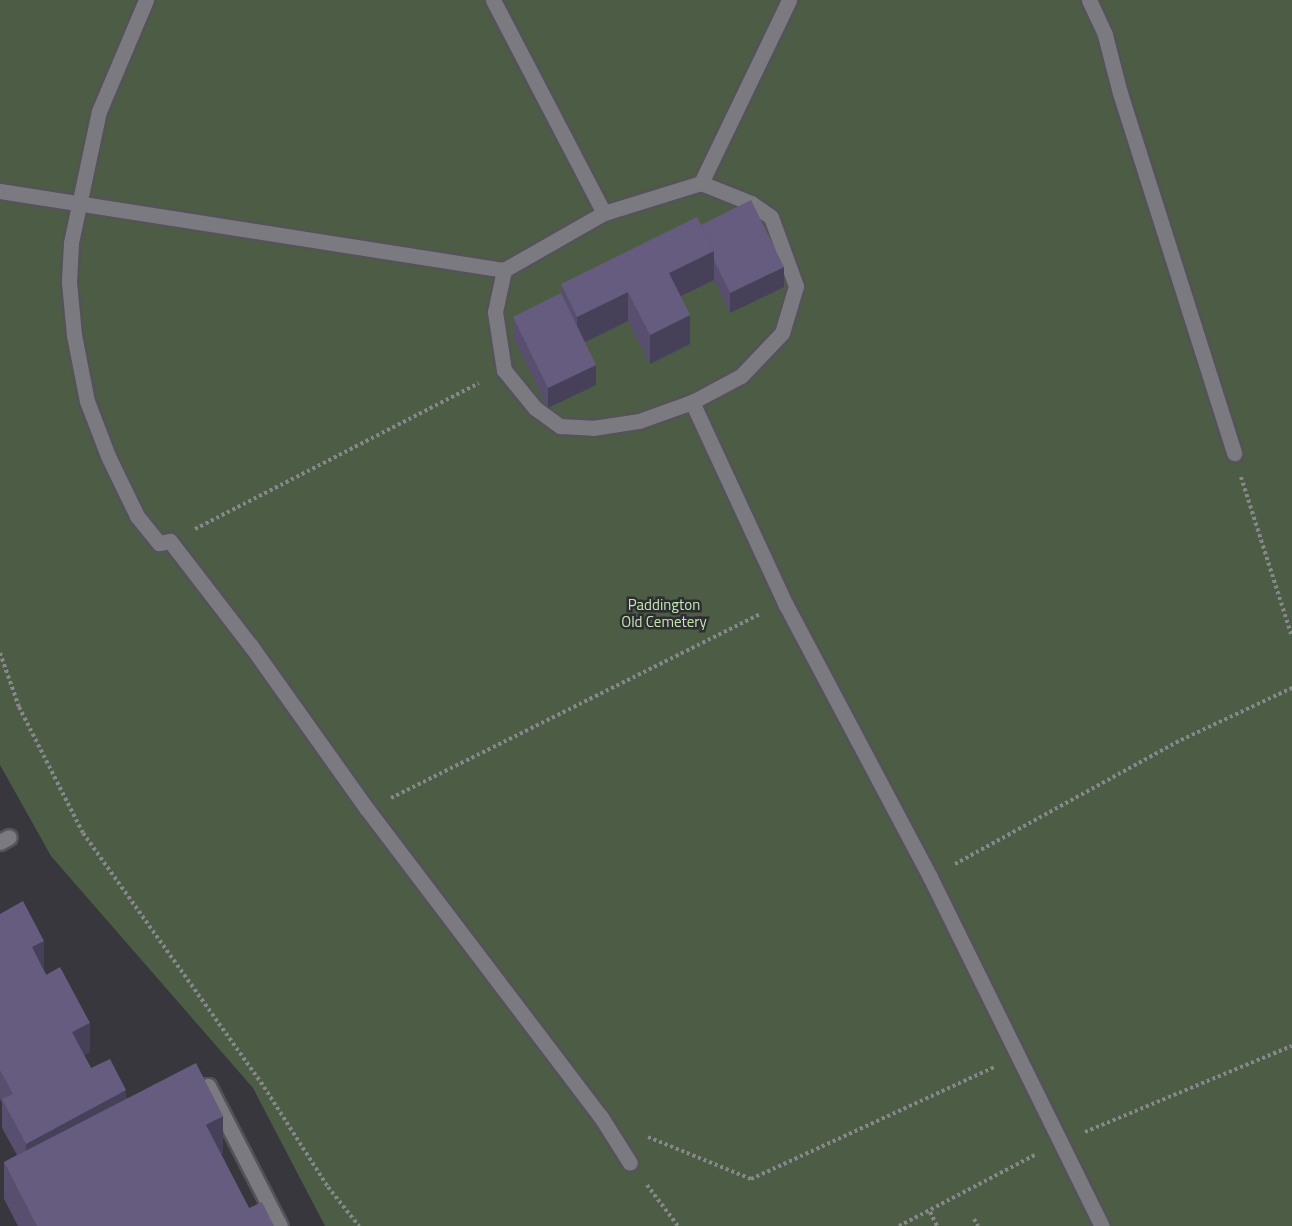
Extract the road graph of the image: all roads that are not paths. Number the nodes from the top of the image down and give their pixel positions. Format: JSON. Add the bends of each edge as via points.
{"nodes":[{"id":1,"x":146,"y":0,"type":"edge"},
{"id":2,"x":493,"y":0,"type":"edge"},
{"id":3,"x":789,"y":0,"type":"edge"},
{"id":4,"x":1089,"y":0,"type":"edge"},
{"id":5,"x":701,"y":183,"type":"junction"},
{"id":6,"x":0,"y":191,"type":"edge"},
{"id":7,"x":79,"y":204,"type":"junction"},
{"id":8,"x":604,"y":213,"type":"junction"},
{"id":9,"x":504,"y":270,"type":"junction"},
{"id":10,"x":692,"y":402,"type":"junction"},
{"id":11,"x":1234,"y":453,"type":"road end"},
{"id":12,"x":177,"y":1102,"type":"edge"},
{"id":13,"x":630,"y":1163,"type":"road end"},
{"id":14,"x":280,"y":1226,"type":"edge"},
{"id":15,"x":1102,"y":1226,"type":"edge"}],
"edges":[{"from":1,"to":7,"type":"lane","via":[[99,111]]},
{"from":2,"to":8,"type":"lane"},
{"from":3,"to":5,"type":"lane"},
{"from":4,"to":11,"type":"lane","via":[[1105,35],[1119,93]]},
{"from":5,"to":8,"type":"lane"},
{"from":5,"to":10,"type":"lane","via":[[751,203],[771,217],[796,286],[782,333],[741,376]]},
{"from":6,"to":7,"type":"lane"},
{"from":7,"to":9,"type":"lane"},
{"from":7,"to":13,"type":"lane","via":[[69,282],[74,335],[87,401],[137,516],[159,543],[170,541],[601,1118]]},
{"from":8,"to":9,"type":"lane"},
{"from":9,"to":10,"type":"lane","via":[[495,312],[504,370],[535,408],[560,426],[593,428],[639,421]]},
{"from":10,"to":15,"type":"lane","via":[[786,604],[930,878]]},
{"from":12,"to":14,"type":"lane","via":[[208,1086]]}]}
